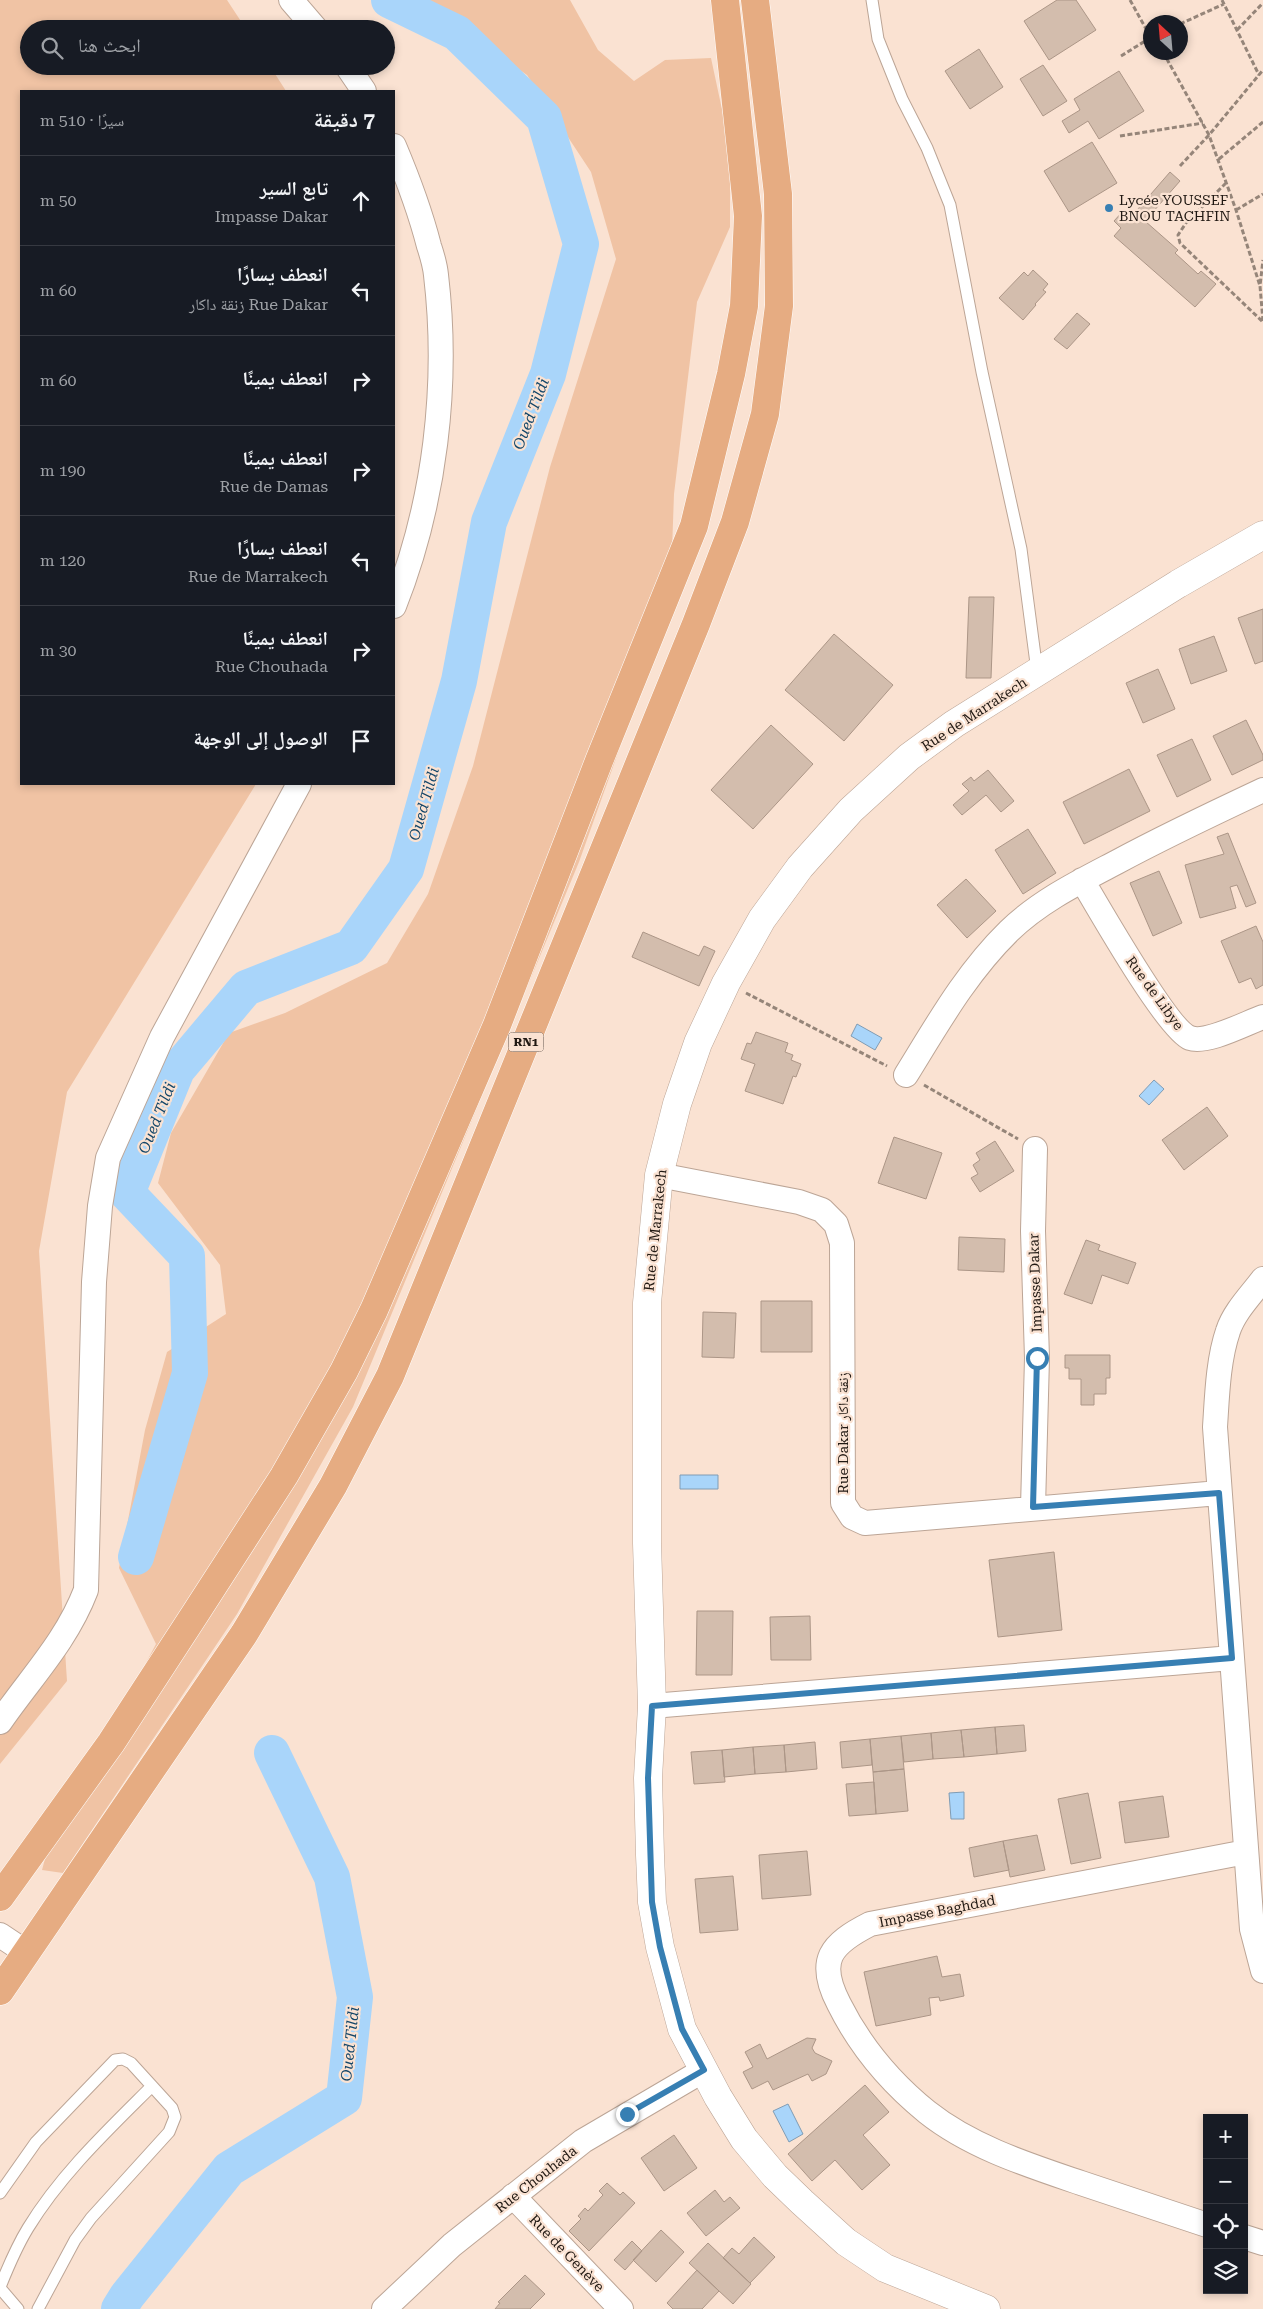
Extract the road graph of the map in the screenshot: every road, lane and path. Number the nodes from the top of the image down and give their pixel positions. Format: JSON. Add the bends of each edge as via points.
{"nodes":[{"id":1,"x":291,"y":0,"type":"edge"},
{"id":2,"x":726,"y":0,"type":"edge"},
{"id":3,"x":756,"y":0,"type":"edge"},
{"id":4,"x":872,"y":0,"type":"edge"},
{"id":5,"x":1130,"y":0,"type":"edge"},
{"id":6,"x":1223,"y":2,"type":"edge"},
{"id":7,"x":1263,"y":3,"type":"edge"},
{"id":8,"x":308,"y":20,"type":"edge"},
{"id":9,"x":1188,"y":20,"type":"edge"},
{"id":10,"x":1143,"y":24,"type":"edge"},
{"id":11,"x":1237,"y":30,"type":"junction"},
{"id":12,"x":1143,"y":42,"type":"edge"},
{"id":13,"x":1121,"y":56,"type":"dead end"},
{"id":14,"x":1168,"y":60,"type":"edge"},
{"id":15,"x":1263,"y":70,"type":"edge"},
{"id":16,"x":353,"y":75,"type":"edge"},
{"id":17,"x":1259,"y":75,"type":"junction"},
{"id":18,"x":363,"y":90,"type":"edge"},
{"id":19,"x":1263,"y":122,"type":"edge"},
{"id":20,"x":1204,"y":123,"type":"junction"},
{"id":21,"x":1209,"y":135,"type":"junction"},
{"id":22,"x":1120,"y":136,"type":"dead end"},
{"id":23,"x":395,"y":148,"type":"edge"},
{"id":24,"x":1219,"y":159,"type":"junction"},
{"id":25,"x":1180,"y":166,"type":"dead end"},
{"id":26,"x":1226,"y":183,"type":"junction"},
{"id":27,"x":1263,"y":194,"type":"edge"},
{"id":28,"x":1236,"y":210,"type":"junction"},
{"id":29,"x":1263,"y":260,"type":"edge"},
{"id":30,"x":1260,"y":286,"type":"junction"},
{"id":31,"x":1263,"y":322,"type":"edge"},
{"id":32,"x":1263,"y":535,"type":"edge"},
{"id":33,"x":395,"y":603,"type":"edge"},
{"id":34,"x":1037,"y":673,"type":"junction"},
{"id":35,"x":298,"y":785,"type":"edge"},
{"id":36,"x":1263,"y":790,"type":"edge"},
{"id":37,"x":1082,"y":880,"type":"junction"},
{"id":38,"x":726,"y":982,"type":"junction"},
{"id":39,"x":1263,"y":1017,"type":"edge"},
{"id":40,"x":906,"y":1075,"type":"junction"},
{"id":41,"x":1035,"y":1149,"type":"joint"},
{"id":42,"x":659,"y":1175,"type":"junction"},
{"id":43,"x":1263,"y":1280,"type":"edge"},
{"id":44,"x":1219,"y":1493,"type":"junction"},
{"id":45,"x":1033,"y":1507,"type":"junction"},
{"id":46,"x":1232,"y":1658,"type":"junction"},
{"id":47,"x":652,"y":1706,"type":"junction"},
{"id":48,"x":0,"y":1722,"type":"edge"},
{"id":49,"x":1252,"y":1861,"type":"edge"},
{"id":50,"x":0,"y":1897,"type":"edge"},
{"id":51,"x":0,"y":1936,"type":"edge"},
{"id":52,"x":27,"y":1953,"type":"junction"},
{"id":53,"x":1263,"y":1971,"type":"edge"},
{"id":54,"x":0,"y":1991,"type":"edge"},
{"id":55,"x":704,"y":2070,"type":"junction"},
{"id":56,"x":152,"y":2086,"type":"junction"},
{"id":57,"x":0,"y":2193,"type":"edge"},
{"id":58,"x":513,"y":2196,"type":"junction"},
{"id":59,"x":1203,"y":2224,"type":"edge"},
{"id":60,"x":1248,"y":2238,"type":"edge"},
{"id":61,"x":1263,"y":2243,"type":"edge"},
{"id":62,"x":0,"y":2288,"type":"edge"},
{"id":63,"x":18,"y":2309,"type":"edge"},
{"id":64,"x":38,"y":2309,"type":"edge"},
{"id":65,"x":384,"y":2309,"type":"edge"},
{"id":66,"x":621,"y":2309,"type":"edge"},
{"id":67,"x":986,"y":2309,"type":"edge"}],
"edges":[{"from":1,"to":8,"type":"street"},
{"from":2,"to":50,"type":"highway","number":"RN1","via":[[748,216],[744,306],[694,526],[497,1025],[374,1310],[344,1371],[284,1476],[190,1622],[110,1743]]},
{"from":3,"to":52,"type":"highway","number":"RN1","via":[[778,194],[779,306],[765,414],[735,522],[390,1376],[333,1486],[244,1634]]},
{"from":4,"to":34,"type":"lane","via":[[878,39],[950,205],[1020,549]]},
{"from":5,"to":10,"type":"path"},
{"from":6,"to":9,"type":"path"},
{"from":6,"to":11,"type":"path"},
{"from":7,"to":11,"type":"path"},
{"from":11,"to":17,"type":"path"},
{"from":12,"to":13,"type":"path"},
{"from":14,"to":20,"type":"path"},
{"from":15,"to":17,"type":"path"},
{"from":16,"to":18,"type":"street"},
{"from":17,"to":21,"type":"path"},
{"from":19,"to":24,"type":"path"},
{"from":20,"to":21,"type":"path"},
{"from":20,"to":22,"type":"path"},
{"from":21,"to":24,"type":"path"},
{"from":21,"to":25,"type":"path"},
{"from":23,"to":33,"type":"street","via":[[421,213],[436,274],[440,344],[439,414],[428,482],[412,553]]},
{"from":24,"to":26,"type":"path"},
{"from":26,"to":28,"type":"path"},
{"from":26,"to":31,"type":"path","via":[[1186,223],[1178,235],[1180,243]]},
{"from":27,"to":28,"type":"path"},
{"from":28,"to":30,"type":"path"},
{"from":29,"to":30,"type":"path"},
{"from":30,"to":31,"type":"path"},
{"from":32,"to":34,"type":"street","name":"Rue de Marrakech"},
{"from":34,"to":38,"type":"street","name":"Rue de Marrakech","via":[[909,757],[851,810],[800,867],[762,920]]},
{"from":35,"to":48,"type":"street","via":[[162,1037],[108,1158],[100,1206],[94,1282],[86,1590],[61,1641]]},
{"from":36,"to":37,"type":"street"},
{"from":37,"to":39,"type":"street","name":"Rue de Libye","via":[[1177,1029],[1191,1039],[1209,1038]]},
{"from":37,"to":40,"type":"street","via":[[1033,909],[981,961]]},
{"from":38,"to":40,"type":"path"},
{"from":38,"to":42,"type":"street","name":"Rue de Marrakech","via":[[698,1043]]},
{"from":40,"to":41,"type":"path"},
{"from":41,"to":45,"type":"street","name":"Impasse Dakar","via":[[1033,1231],[1037,1358]]},
{"from":42,"to":45,"type":"street","name":"Rue Dakar زنقة داكار","via":[[799,1202],[822,1210],[836,1224],[842,1244],[843,1503],[852,1517],[865,1523]]},
{"from":42,"to":47,"type":"street","name":"Rue de Marrakech","via":[[647,1303],[647,1543]]},
{"from":43,"to":44,"type":"street","via":[[1228,1330],[1215,1427]]},
{"from":44,"to":45,"type":"street","name":"Rue Dakar زنقة داكار"},
{"from":44,"to":46,"type":"street"},
{"from":46,"to":47,"type":"street"},
{"from":46,"to":49,"type":"street"},
{"from":47,"to":55,"type":"street","name":"Rue de Marrakech","via":[[648,1778],[652,1902],[660,1947],[682,2029]]},
{"from":49,"to":53,"type":"street","via":[[1252,1929]]},
{"from":49,"to":59,"type":"street","name":"Impasse Baghdad","via":[[870,1924],[846,1937],[832,1950],[829,1975],[838,2003],[869,2055],[927,2112],[962,2135],[1006,2156]]},
{"from":51,"to":52,"type":"street"},
{"from":52,"to":54,"type":"highway","number":"RN1"},
{"from":55,"to":58,"type":"street","name":"Rue Chouhada","via":[[583,2142]]},
{"from":55,"to":67,"type":"street","name":"Rue de Marrakech","via":[[744,2139],[775,2176],[846,2242],[885,2268]]},
{"from":56,"to":57,"type":"lane","via":[[131,2063],[115,2060],[36,2142]]},
{"from":56,"to":62,"type":"lane","via":[[108,2129],[59,2185],[28,2228]]},
{"from":56,"to":64,"type":"lane","via":[[172,2108],[173,2125],[86,2225]]},
{"from":58,"to":65,"type":"street","name":"Rue Chouhada","via":[[452,2245]]},
{"from":58,"to":66,"type":"street","name":"Rue de Genève"},
{"from":60,"to":61,"type":"street"},
{"from":62,"to":63,"type":"lane"}]}
